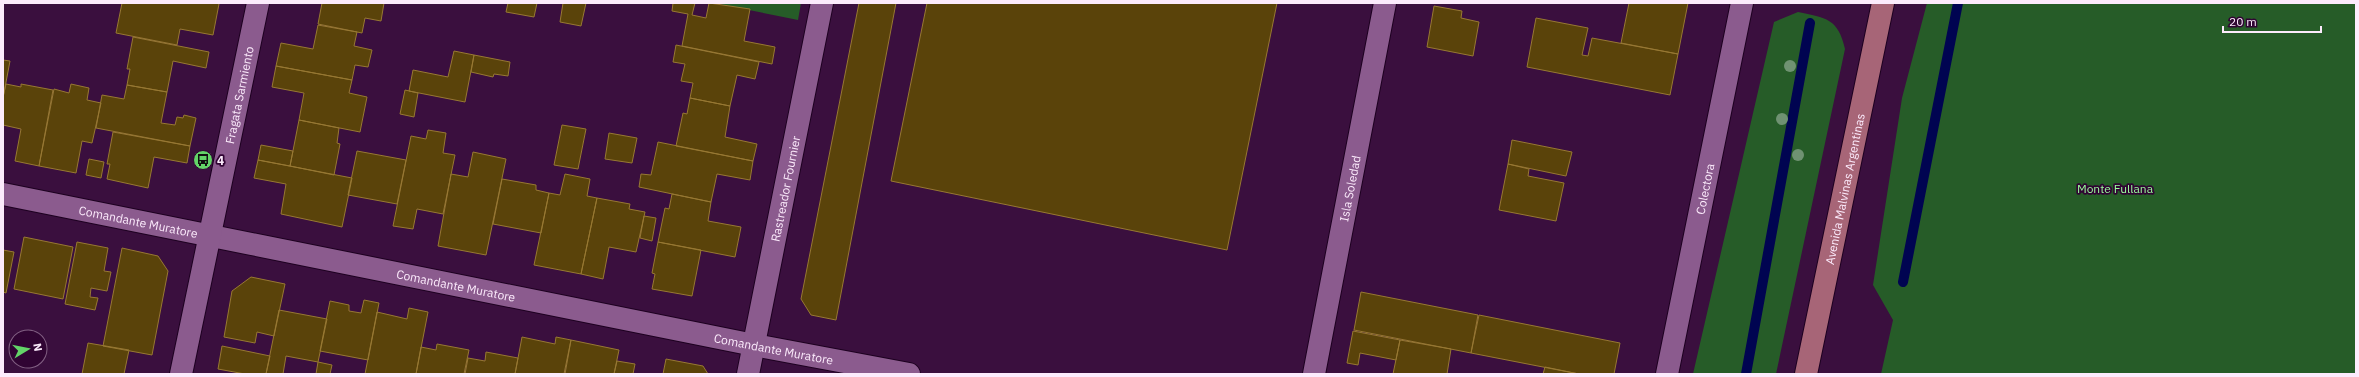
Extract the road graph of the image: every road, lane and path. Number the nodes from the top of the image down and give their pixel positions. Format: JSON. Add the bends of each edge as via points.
{"nodes":[{"id":1,"x":258,"y":3,"type":"edge"},
{"id":2,"x":822,"y":3,"type":"edge"},
{"id":3,"x":1385,"y":3,"type":"edge"},
{"id":4,"x":1742,"y":3,"type":"edge"},
{"id":5,"x":1883,"y":3,"type":"edge"},
{"id":6,"x":3,"y":194,"type":"edge"},
{"id":7,"x":210,"y":236,"type":"junction"},
{"id":8,"x":754,"y":345,"type":"junction"},
{"id":9,"x":181,"y":374,"type":"edge"},
{"id":10,"x":748,"y":374,"type":"edge"},
{"id":11,"x":909,"y":374,"type":"edge"},
{"id":12,"x":1314,"y":374,"type":"edge"},
{"id":13,"x":1667,"y":374,"type":"edge"},
{"id":14,"x":1806,"y":374,"type":"edge"}],
"edges":[{"from":1,"to":7,"type":"street","name":"Fragata Sarmiento"},
{"from":2,"to":8,"type":"street","name":"Rastreador Fournier"},
{"from":3,"to":12,"type":"street","name":"Isla Soledad"},
{"from":4,"to":13,"type":"street","name":"Colectora"},
{"from":5,"to":14,"type":"main road","name":"Avenida Malvinas Argentinas"},
{"from":6,"to":7,"type":"street","name":"Comandante Muratore"},
{"from":7,"to":8,"type":"street","name":"Comandante Muratore"},
{"from":7,"to":9,"type":"street","name":"Fragata Sarmiento"},
{"from":8,"to":10,"type":"street","name":"Rastreador Fournier"},
{"from":8,"to":11,"type":"street","name":"Comandante Muratore"}]}
